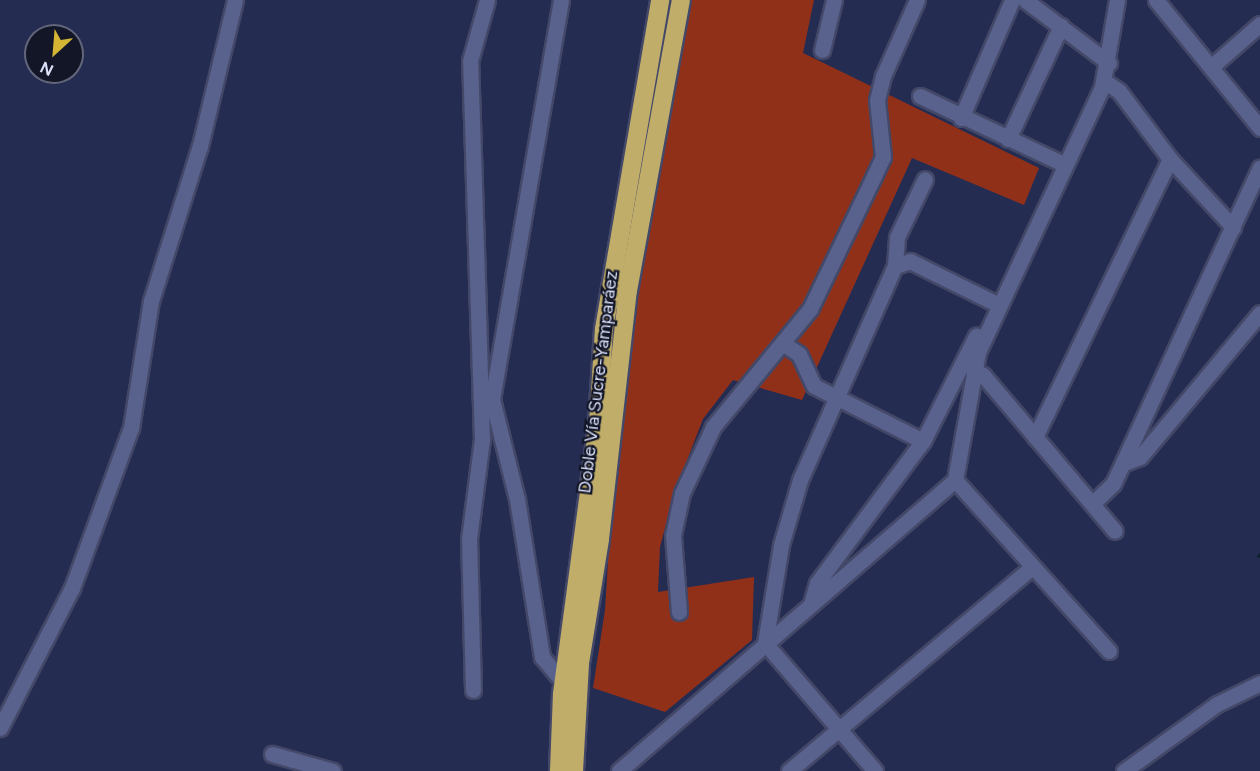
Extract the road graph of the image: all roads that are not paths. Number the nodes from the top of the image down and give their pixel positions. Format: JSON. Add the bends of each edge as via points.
{"nodes":[{"id":1,"x":235,"y":0,"type":"edge"},
{"id":2,"x":487,"y":0,"type":"edge"},
{"id":3,"x":561,"y":0,"type":"edge"},
{"id":4,"x":660,"y":0,"type":"edge"},
{"id":5,"x":681,"y":0,"type":"edge"},
{"id":6,"x":834,"y":0,"type":"edge"},
{"id":7,"x":917,"y":0,"type":"edge"},
{"id":8,"x":1012,"y":0,"type":"edge"},
{"id":9,"x":1025,"y":0,"type":"edge"},
{"id":10,"x":1117,"y":0,"type":"edge"},
{"id":11,"x":1156,"y":0,"type":"edge"},
{"id":12,"x":1260,"y":24,"type":"edge"},
{"id":13,"x":1061,"y":26,"type":"junction"},
{"id":14,"x":822,"y":50,"type":"dead end"},
{"id":15,"x":1109,"y":63,"type":"junction"},
{"id":16,"x":1210,"y":67,"type":"junction"},
{"id":17,"x":1104,"y":81,"type":"junction"},
{"id":18,"x":920,"y":96,"type":"dead end"},
{"id":19,"x":961,"y":118,"type":"junction"},
{"id":20,"x":1260,"y":128,"type":"edge"},
{"id":21,"x":1008,"y":139,"type":"junction"},
{"id":22,"x":1170,"y":159,"type":"junction"},
{"id":23,"x":1065,"y":165,"type":"junction"},
{"id":24,"x":1260,"y":168,"type":"edge"},
{"id":25,"x":925,"y":179,"type":"dead end"},
{"id":26,"x":1233,"y":227,"type":"junction"},
{"id":27,"x":894,"y":266,"type":"junction"},
{"id":28,"x":997,"y":309,"type":"junction"},
{"id":29,"x":1260,"y":313,"type":"edge"},
{"id":30,"x":784,"y":344,"type":"junction"},
{"id":31,"x":973,"y":370,"type":"junction"},
{"id":32,"x":836,"y":399,"type":"junction"},
{"id":33,"x":486,"y":411,"type":"junction"},
{"id":34,"x":1035,"y":437,"type":"junction"},
{"id":35,"x":923,"y":441,"type":"junction"},
{"id":36,"x":1124,"y":463,"type":"junction"},
{"id":37,"x":954,"y":480,"type":"junction"},
{"id":38,"x":1092,"y":504,"type":"junction"},
{"id":39,"x":1115,"y":531,"type":"dead end"},
{"id":40,"x":1032,"y":567,"type":"junction"},
{"id":41,"x":811,"y":604,"type":"junction"},
{"id":42,"x":679,"y":612,"type":"dead end"},
{"id":43,"x":765,"y":643,"type":"junction"},
{"id":44,"x":1109,"y":651,"type":"dead end"},
{"id":45,"x":1260,"y":683,"type":"edge"},
{"id":46,"x":473,"y":690,"type":"dead end"},
{"id":47,"x":571,"y":690,"type":"junction"},
{"id":48,"x":0,"y":728,"type":"edge"},
{"id":49,"x":842,"y":730,"type":"junction"},
{"id":50,"x":272,"y":754,"type":"dead end"},
{"id":51,"x":333,"y":771,"type":"edge"},
{"id":52,"x":559,"y":771,"type":"edge"},
{"id":53,"x":574,"y":771,"type":"edge"},
{"id":54,"x":619,"y":771,"type":"edge"},
{"id":55,"x":789,"y":771,"type":"edge"},
{"id":56,"x":875,"y":771,"type":"edge"},
{"id":57,"x":1124,"y":771,"type":"edge"}],
"edges":[{"from":1,"to":48,"type":"street","via":[[200,146],[151,301],[131,428],[72,588]]},
{"from":2,"to":33,"type":"street","via":[[470,61]]},
{"from":3,"to":33,"type":"street"},
{"from":4,"to":47,"type":"highway","name":"Doble Vía Sucre-Yamparáez","via":[[613,259]]},
{"from":5,"to":47,"type":"highway","name":"Doble Vía Sucre-Yamparáez","via":[[628,291]]},
{"from":6,"to":14,"type":"street"},
{"from":7,"to":30,"type":"street","via":[[877,100],[883,157],[810,309]]},
{"from":8,"to":19,"type":"street"},
{"from":9,"to":13,"type":"street"},
{"from":10,"to":15,"type":"street"},
{"from":11,"to":16,"type":"street"},
{"from":12,"to":16,"type":"street"},
{"from":13,"to":15,"type":"street"},
{"from":13,"to":21,"type":"street"},
{"from":15,"to":17,"type":"street"},
{"from":16,"to":20,"type":"street"},
{"from":17,"to":22,"type":"street","via":[[1119,91]]},
{"from":17,"to":23,"type":"street"},
{"from":18,"to":19,"type":"street"},
{"from":19,"to":21,"type":"street"},
{"from":21,"to":23,"type":"street"},
{"from":22,"to":26,"type":"street"},
{"from":22,"to":34,"type":"street"},
{"from":23,"to":28,"type":"street"},
{"from":24,"to":26,"type":"street"},
{"from":25,"to":27,"type":"street","via":[[897,237]]},
{"from":26,"to":36,"type":"street"},
{"from":27,"to":28,"type":"street","via":[[910,261]]},
{"from":27,"to":32,"type":"street"},
{"from":28,"to":31,"type":"street"},
{"from":28,"to":35,"type":"street","via":[[973,339]]},
{"from":29,"to":36,"type":"street","via":[[1140,457]]},
{"from":30,"to":32,"type":"street","via":[[799,354],[814,386]]},
{"from":30,"to":42,"type":"street","via":[[713,427],[682,493],[673,536]]},
{"from":31,"to":34,"type":"street","via":[[983,375]]},
{"from":31,"to":37,"type":"street"},
{"from":32,"to":35,"type":"street"},
{"from":32,"to":43,"type":"street","via":[[800,480],[784,534]]},
{"from":33,"to":46,"type":"street","via":[[468,558]]},
{"from":33,"to":47,"type":"street","via":[[517,499],[542,657]]},
{"from":34,"to":38,"type":"street"},
{"from":35,"to":41,"type":"street","via":[[817,583]]},
{"from":36,"to":38,"type":"street","via":[[1113,484]]},
{"from":37,"to":40,"type":"street"},
{"from":37,"to":41,"type":"street"},
{"from":38,"to":39,"type":"street"},
{"from":40,"to":44,"type":"street"},
{"from":40,"to":49,"type":"street"},
{"from":41,"to":43,"type":"street"},
{"from":43,"to":49,"type":"street"},
{"from":43,"to":54,"type":"street"},
{"from":45,"to":57,"type":"street","via":[[1217,704]]},
{"from":47,"to":52,"type":"highway","name":"Doble Vía Sucre-Yamparáez"},
{"from":47,"to":53,"type":"highway","name":"Doble Vía Sucre-Yamparáez"},
{"from":49,"to":55,"type":"street"},
{"from":49,"to":56,"type":"street"},
{"from":50,"to":51,"type":"street"}]}
